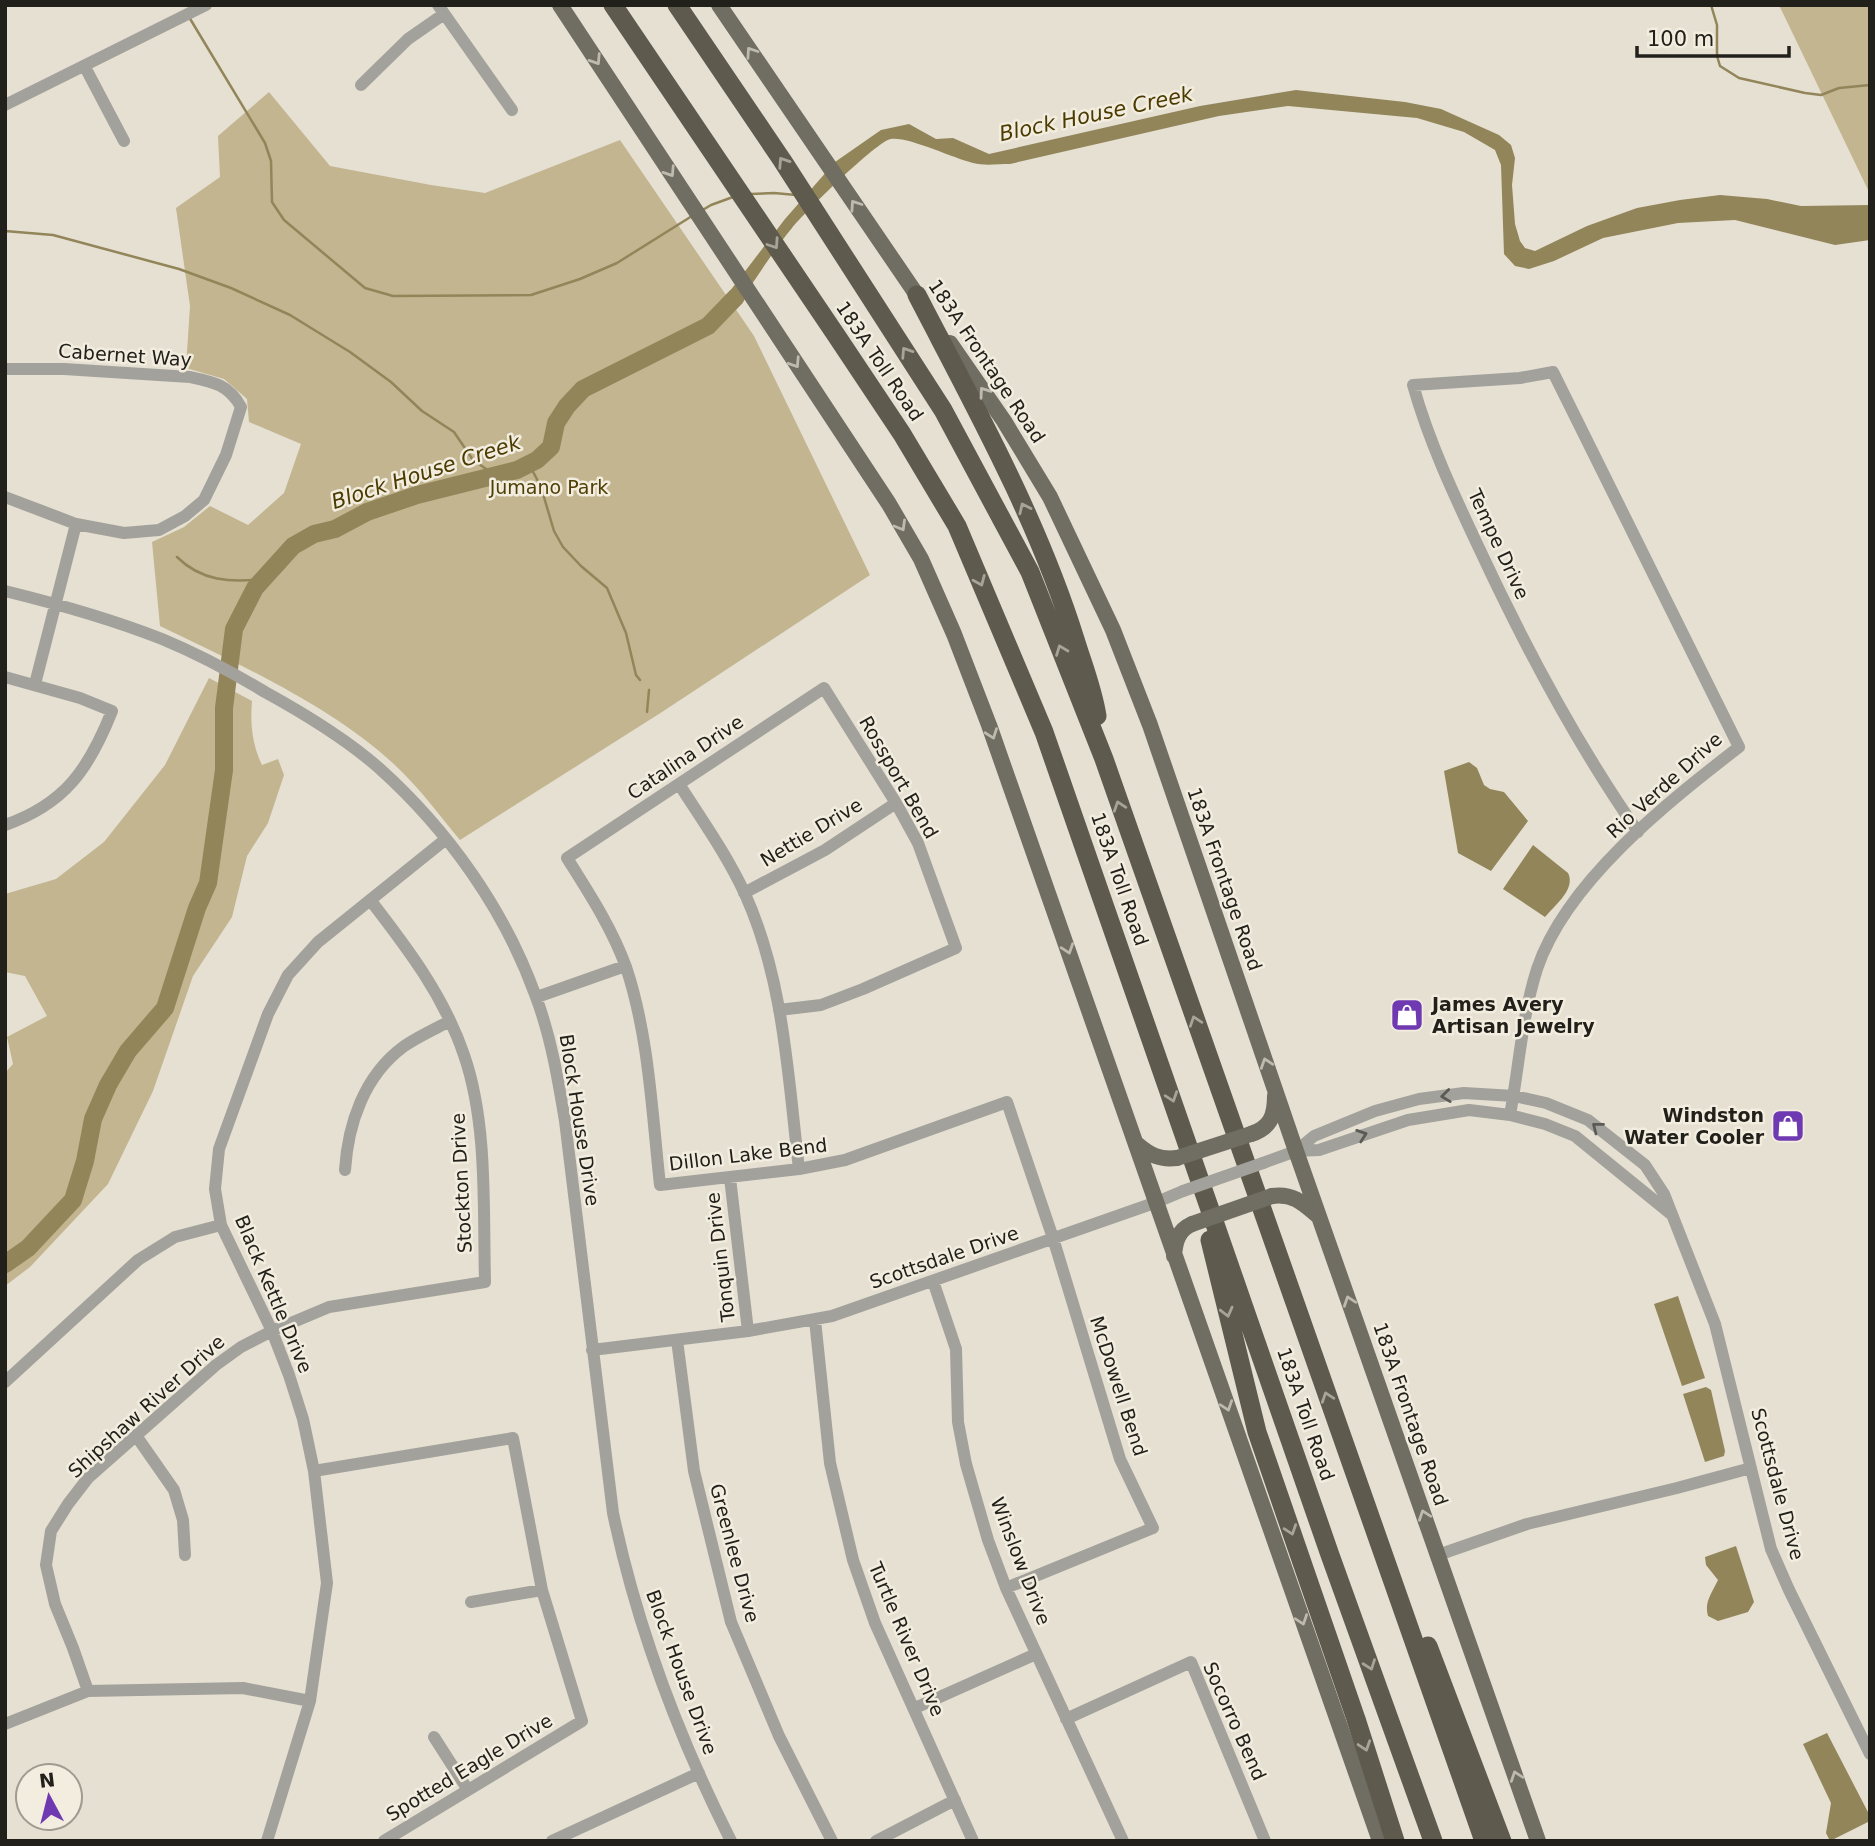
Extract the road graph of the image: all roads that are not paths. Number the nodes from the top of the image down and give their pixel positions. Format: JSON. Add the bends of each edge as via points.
{"nodes":[{"id":1,"x":560,"y":5,"type":"edge"},
{"id":2,"x":613,"y":5,"type":"edge"},
{"id":3,"x":677,"y":5,"type":"edge"},
{"id":4,"x":719,"y":5,"type":"edge"},
{"id":5,"x":204,"y":6,"type":"edge"},
{"id":6,"x":441,"y":9,"type":"edge"},
{"id":7,"x":85,"y":67,"type":"junction"},
{"id":8,"x":361,"y":85,"type":"dead end"},
{"id":9,"x":5,"y":106,"type":"edge"},
{"id":10,"x":512,"y":110,"type":"dead end"},
{"id":11,"x":124,"y":141,"type":"dead end"},
{"id":12,"x":917,"y":295,"type":"junction"},
{"id":13,"x":5,"y":369,"type":"edge"},
{"id":14,"x":1553,"y":372,"type":"joint"},
{"id":15,"x":5,"y":497,"type":"edge"},
{"id":16,"x":76,"y":524,"type":"junction"},
{"id":17,"x":5,"y":591,"type":"edge"},
{"id":18,"x":56,"y":604,"type":"junction"},
{"id":19,"x":5,"y":677,"type":"edge"},
{"id":20,"x":34,"y":684,"type":"junction"},
{"id":21,"x":824,"y":688,"type":"joint"},
{"id":22,"x":1104,"y":759,"type":"junction"},
{"id":23,"x":679,"y":784,"type":"junction"},
{"id":24,"x":896,"y":803,"type":"junction"},
{"id":25,"x":5,"y":825,"type":"edge"},
{"id":26,"x":1638,"y":832,"type":"junction"},
{"id":27,"x":446,"y":839,"type":"junction"},
{"id":28,"x":567,"y":858,"type":"joint"},
{"id":29,"x":744,"y":893,"type":"junction"},
{"id":30,"x":371,"y":901,"type":"junction"},
{"id":31,"x":625,"y":965,"type":"junction"},
{"id":32,"x":537,"y":997,"type":"junction"},
{"id":33,"x":779,"y":1010,"type":"junction"},
{"id":34,"x":450,"y":1021,"type":"junction"},
{"id":35,"x":1275,"y":1087,"type":"junction"},
{"id":36,"x":1514,"y":1096,"type":"junction"},
{"id":37,"x":1007,"y":1102,"type":"joint"},
{"id":38,"x":1510,"y":1115,"type":"junction"},
{"id":39,"x":1182,"y":1127,"type":"junction"},
{"id":40,"x":1136,"y":1144,"type":"junction"},
{"id":41,"x":1296,"y":1151,"type":"junction"},
{"id":42,"x":799,"y":1169,"type":"junction"},
{"id":43,"x":345,"y":1170,"type":"dead end"},
{"id":44,"x":730,"y":1178,"type":"junction"},
{"id":45,"x":1157,"y":1202,"type":"junction"},
{"id":46,"x":1672,"y":1215,"type":"junction"},
{"id":47,"x":1320,"y":1218,"type":"junction"},
{"id":48,"x":221,"y":1225,"type":"junction"},
{"id":49,"x":1053,"y":1238,"type":"junction"},
{"id":50,"x":1174,"y":1257,"type":"junction"},
{"id":51,"x":933,"y":1281,"type":"junction"},
{"id":52,"x":485,"y":1282,"type":"joint"},
{"id":53,"x":815,"y":1320,"type":"junction"},
{"id":54,"x":272,"y":1331,"type":"junction"},
{"id":55,"x":748,"y":1331,"type":"junction"},
{"id":56,"x":677,"y":1340,"type":"junction"},
{"id":57,"x":592,"y":1350,"type":"junction"},
{"id":58,"x":5,"y":1382,"type":"edge"},
{"id":59,"x":137,"y":1437,"type":"junction"},
{"id":60,"x":1350,"y":1462,"type":"junction"},
{"id":61,"x":1751,"y":1468,"type":"junction"},
{"id":62,"x":314,"y":1471,"type":"junction"},
{"id":63,"x":185,"y":1555,"type":"dead end"},
{"id":64,"x":1438,"y":1555,"type":"junction"},
{"id":65,"x":1006,"y":1588,"type":"junction"},
{"id":66,"x":542,"y":1590,"type":"junction"},
{"id":67,"x":471,"y":1602,"type":"dead end"},
{"id":68,"x":1036,"y":1654,"type":"junction"},
{"id":69,"x":88,"y":1691,"type":"junction"},
{"id":70,"x":310,"y":1701,"type":"junction"},
{"id":71,"x":915,"y":1709,"type":"junction"},
{"id":72,"x":1066,"y":1719,"type":"junction"},
{"id":73,"x":5,"y":1724,"type":"edge"},
{"id":74,"x":434,"y":1737,"type":"dead end"},
{"id":75,"x":1870,"y":1754,"type":"edge"},
{"id":76,"x":699,"y":1773,"type":"junction"},
{"id":77,"x":468,"y":1790,"type":"junction"},
{"id":78,"x":955,"y":1800,"type":"junction"},
{"id":79,"x":267,"y":1841,"type":"edge"},
{"id":80,"x":384,"y":1841,"type":"edge"},
{"id":81,"x":552,"y":1841,"type":"edge"},
{"id":82,"x":731,"y":1841,"type":"edge"},
{"id":83,"x":832,"y":1841,"type":"edge"},
{"id":84,"x":876,"y":1841,"type":"edge"},
{"id":85,"x":973,"y":1841,"type":"edge"},
{"id":86,"x":1123,"y":1841,"type":"edge"},
{"id":87,"x":1265,"y":1841,"type":"edge"},
{"id":88,"x":1380,"y":1841,"type":"edge"},
{"id":89,"x":1395,"y":1841,"type":"edge"},
{"id":90,"x":1433,"y":1841,"type":"edge"},
{"id":91,"x":1484,"y":1841,"type":"edge"},
{"id":92,"x":1502,"y":1841,"type":"edge"},
{"id":93,"x":1538,"y":1841,"type":"edge"}],
"edges":[{"from":1,"to":40,"type":"main road","one_way":true,"via":[[921,559],[993,737]]},
{"from":2,"to":39,"type":"highway","name":"183A Toll Road","one_way":true,"via":[[902,434],[957,526],[1044,732]]},
{"from":22,"to":3,"type":"highway","name":"183A Toll Road","one_way":true,"via":[[1030,572],[943,410]]},
{"from":12,"to":4,"type":"main road","name":"183A Frontage Road","one_way":true},
{"from":5,"to":7,"type":"street"},
{"from":6,"to":8,"type":"street"},
{"from":6,"to":10,"type":"street"},
{"from":7,"to":9,"type":"street"},
{"from":7,"to":11,"type":"street"},
{"from":22,"to":12,"type":"highway","one_way":true,"via":[[1094,700],[1035,532]]},
{"from":35,"to":12,"type":"main road","name":"183A Frontage Road","one_way":true,"via":[[1113,629],[1050,497]]},
{"from":13,"to":16,"type":"street","name":"Cabernet Way","via":[[190,377],[232,392],[241,407],[214,481],[204,500],[185,516],[159,530],[124,533]]},
{"from":14,"to":26,"type":"street","name":"Rio Verde Drive","via":[[1739,747]]},
{"from":14,"to":26,"type":"street","name":"Tempe Drive","via":[[1413,385],[1429,435],[1517,629],[1599,776]]},
{"from":15,"to":16,"type":"street"},
{"from":16,"to":18,"type":"street"},
{"from":17,"to":18,"type":"street","name":"Block House Drive"},
{"from":18,"to":20,"type":"street"},
{"from":18,"to":27,"type":"street","name":"Block House Drive","via":[[163,639],[308,716],[378,768]]},
{"from":19,"to":20,"type":"street"},
{"from":20,"to":25,"type":"street","via":[[111,711],[88,761],[61,795],[32,816]]},
{"from":21,"to":23,"type":"street","name":"Catalina Drive"},
{"from":21,"to":24,"type":"street","name":"Rossport Bend"},
{"from":60,"to":22,"type":"highway","name":"183A Toll Road","one_way":true},
{"from":23,"to":28,"type":"street","name":"Catalina Drive"},
{"from":23,"to":29,"type":"street"},
{"from":24,"to":29,"type":"street","name":"Nettie Drive","via":[[825,850]]},
{"from":24,"to":33,"type":"street","name":"Rossport Bend","via":[[918,843],[956,948],[821,1005]]},
{"from":26,"to":36,"type":"street","name":"Rio Verde Drive","via":[[1561,920],[1538,966]]},
{"from":27,"to":30,"type":"street","name":"Black Kettle Drive"},
{"from":27,"to":32,"type":"street","name":"Block House Drive","via":[[494,909]]},
{"from":28,"to":31,"type":"street","name":"Dillon Lake Bend","via":[[603,915]]},
{"from":29,"to":33,"type":"street","via":[[761,934]]},
{"from":30,"to":34,"type":"street","name":"Stockton Drive","via":[[413,955]]},
{"from":30,"to":48,"type":"street","name":"Black Kettle Drive","via":[[303,958],[288,975],[268,1014],[219,1149],[215,1189]]},
{"from":31,"to":32,"type":"street"},
{"from":31,"to":44,"type":"street","name":"Dillon Lake Bend","via":[[640,1017],[660,1185]]},
{"from":32,"to":57,"type":"street","name":"Block House Drive","via":[[565,1121]]},
{"from":33,"to":42,"type":"street"},
{"from":34,"to":43,"type":"street","via":[[403,1046],[378,1070],[362,1096],[346,1146]]},
{"from":34,"to":52,"type":"street","name":"Stockton Drive","via":[[465,1056],[476,1104]]},
{"from":35,"to":40,"type":"main road","bridge":true,"via":[[1273,1118],[1262,1130],[1163,1160]]},
{"from":35,"to":41,"type":"main road","name":"183A Frontage Road"},
{"from":36,"to":38,"type":"street","name":"Rio Verde Drive"},
{"from":36,"to":41,"type":"street","name":"Scottsdale Drive","one_way":true,"via":[[1464,1093],[1419,1099],[1314,1136]]},
{"from":46,"to":36,"type":"street","name":"Scottsdale Drive","one_way":true,"via":[[1645,1165],[1588,1120]]},
{"from":37,"to":42,"type":"street","name":"Dillon Lake Bend","via":[[845,1160]]},
{"from":37,"to":49,"type":"street","name":"McDowell Bend"},
{"from":41,"to":38,"type":"street","name":"Scottsdale Drive","one_way":true,"via":[[1319,1150],[1408,1120],[1469,1110]]},
{"from":38,"to":46,"type":"street","name":"Scottsdale Drive","via":[[1575,1136]]},
{"from":39,"to":89,"type":"highway","one_way":true,"via":[[1257,1432]]},
{"from":39,"to":90,"type":"highway","name":"183A Toll Road","one_way":true},
{"from":40,"to":45,"type":"main road"},
{"from":41,"to":45,"type":"street","name":"Scottsdale Drive","bridge":true},
{"from":41,"to":47,"type":"main road","name":"183A Frontage Road"},
{"from":42,"to":44,"type":"street","name":"Dillon Lake Bend"},
{"from":44,"to":55,"type":"street","name":"Tonquin Drive"},
{"from":45,"to":49,"type":"street","name":"Scottsdale Drive"},
{"from":45,"to":50,"type":"main road"},
{"from":46,"to":61,"type":"street","name":"Scottsdale Drive","via":[[1715,1324]]},
{"from":47,"to":50,"type":"main road","bridge":true,"via":[[1294,1197],[1272,1196],[1185,1227]]},
{"from":64,"to":47,"type":"main road","name":"183A Frontage Road","one_way":true},
{"from":48,"to":54,"type":"street","name":"Black Kettle Drive"},
{"from":48,"to":58,"type":"street","via":[[175,1237],[138,1260]]},
{"from":49,"to":51,"type":"street","name":"Scottsdale Drive"},
{"from":49,"to":65,"type":"street","name":"McDowell Bend","via":[[1120,1459],[1153,1528]]},
{"from":50,"to":88,"type":"main road","one_way":true},
{"from":51,"to":53,"type":"street","name":"Scottsdale Drive"},
{"from":51,"to":65,"type":"street","name":"Winslow Drive","via":[[956,1349],[958,1422],[967,1464]]},
{"from":52,"to":54,"type":"street","name":"Shipshaw River Drive","via":[[329,1307]]},
{"from":53,"to":55,"type":"street","name":"Scottsdale Drive"},
{"from":53,"to":71,"type":"street","name":"Turtle River Drive","via":[[830,1463],[853,1560],[875,1623]]},
{"from":54,"to":59,"type":"street","name":"Shipshaw River Drive","via":[[216,1365]]},
{"from":54,"to":62,"type":"street","name":"Black Kettle Drive","via":[[303,1419]]},
{"from":55,"to":56,"type":"street","name":"Scottsdale Drive"},
{"from":56,"to":57,"type":"street","name":"Scottsdale Drive"},
{"from":56,"to":83,"type":"street","name":"Greenlee Drive","via":[[694,1471],[732,1622],[779,1736]]},
{"from":57,"to":76,"type":"street","name":"Block House Drive","via":[[625,1570],[663,1687]]},
{"from":59,"to":63,"type":"street","via":[[174,1490],[183,1520]]},
{"from":59,"to":69,"type":"street","name":"Shipshaw River Drive","via":[[89,1478],[51,1531],[46,1565],[55,1604]]},
{"from":60,"to":91,"type":"highway","name":"183A Toll Road"},
{"from":60,"to":92,"type":"highway","via":[[1384,1529]]},
{"from":61,"to":64,"type":"street","via":[[1527,1524]]},
{"from":61,"to":75,"type":"street","name":"Scottsdale Drive","via":[[1771,1549]]},
{"from":62,"to":66,"type":"street","name":"Spotted Eagle Drive","via":[[513,1438]]},
{"from":62,"to":70,"type":"street","name":"Black Kettle Drive","via":[[327,1583]]},
{"from":93,"to":64,"type":"main road","name":"183A Frontage Road","one_way":true},
{"from":65,"to":68,"type":"street","name":"Winslow Drive"},
{"from":66,"to":67,"type":"street"},
{"from":66,"to":77,"type":"street","name":"Spotted Eagle Drive","via":[[582,1721]]},
{"from":68,"to":71,"type":"street"},
{"from":68,"to":72,"type":"street","name":"Winslow Drive"},
{"from":69,"to":70,"type":"street","via":[[243,1688]]},
{"from":69,"to":73,"type":"street"},
{"from":70,"to":79,"type":"street","name":"Black Kettle Drive"},
{"from":71,"to":78,"type":"street","name":"Turtle River Drive"},
{"from":72,"to":86,"type":"street","name":"Winslow Drive"},
{"from":72,"to":87,"type":"street","name":"Socorro Bend","via":[[1191,1661]]},
{"from":74,"to":77,"type":"street"},
{"from":76,"to":81,"type":"street"},
{"from":76,"to":82,"type":"street","name":"Block House Drive"},
{"from":77,"to":80,"type":"street","name":"Spotted Eagle Drive"},
{"from":78,"to":84,"type":"street"},
{"from":78,"to":85,"type":"street","name":"Turtle River Drive"}]}
